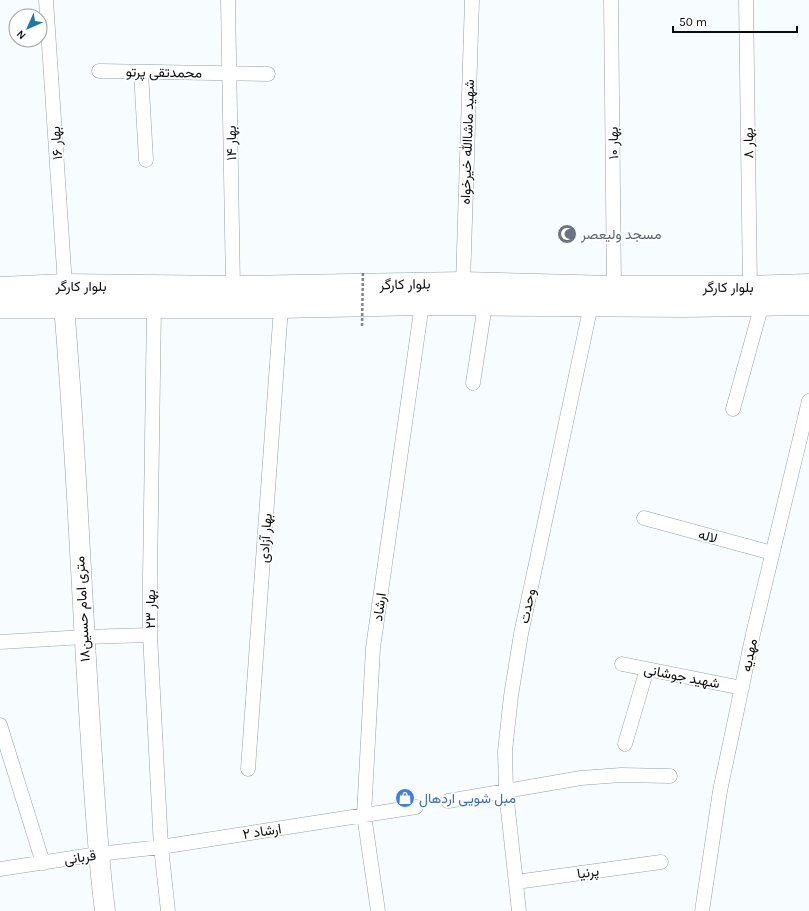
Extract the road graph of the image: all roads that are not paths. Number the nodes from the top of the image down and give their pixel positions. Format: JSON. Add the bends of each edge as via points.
{"nodes":[{"id":1,"x":46,"y":0,"type":"edge"},
{"id":2,"x":228,"y":0,"type":"edge"},
{"id":3,"x":472,"y":0,"type":"edge"},
{"id":4,"x":611,"y":0,"type":"edge"},
{"id":5,"x":746,"y":0,"type":"edge"},
{"id":6,"x":99,"y":71,"type":"dead end"},
{"id":7,"x":141,"y":72,"type":"junction"},
{"id":8,"x":230,"y":74,"type":"junction"},
{"id":9,"x":268,"y":74,"type":"dead end"},
{"id":10,"x":146,"y":160,"type":"dead end"},
{"id":11,"x":463,"y":283,"type":"junction"},
{"id":12,"x":65,"y":285,"type":"junction"},
{"id":13,"x":809,"y":285,"type":"edge"},
{"id":14,"x":233,"y":287,"type":"junction"},
{"id":15,"x":614,"y":287,"type":"junction"},
{"id":16,"x":0,"y":288,"type":"edge"},
{"id":17,"x":756,"y":296,"type":"junction"},
{"id":18,"x":422,"y":304,"type":"junction"},
{"id":19,"x":809,"y":304,"type":"edge"},
{"id":20,"x":485,"y":305,"type":"junction"},
{"id":21,"x":591,"y":305,"type":"junction"},
{"id":22,"x":64,"y":306,"type":"junction"},
{"id":23,"x":154,"y":306,"type":"junction"},
{"id":24,"x":0,"y":307,"type":"edge"},
{"id":25,"x":281,"y":307,"type":"junction"},
{"id":26,"x":473,"y":383,"type":"dead end"},
{"id":27,"x":809,"y":401,"type":"edge"},
{"id":28,"x":733,"y":409,"type":"dead end"},
{"id":29,"x":644,"y":518,"type":"dead end"},
{"id":30,"x":772,"y":553,"type":"junction"},
{"id":31,"x":150,"y":635,"type":"junction"},
{"id":32,"x":84,"y":637,"type":"junction"},
{"id":33,"x":0,"y":642,"type":"edge"},
{"id":34,"x":622,"y":664,"type":"dead end"},
{"id":35,"x":647,"y":669,"type":"junction"},
{"id":36,"x":742,"y":688,"type":"junction"},
{"id":37,"x":0,"y":724,"type":"edge"},
{"id":38,"x":625,"y":744,"type":"dead end"},
{"id":39,"x":248,"y":768,"type":"dead end"},
{"id":40,"x":670,"y":776,"type":"dead end"},
{"id":41,"x":506,"y":792,"type":"junction"},
{"id":42,"x":448,"y":802,"type":"dead end"},
{"id":43,"x":416,"y":807,"type":"dead end"},
{"id":44,"x":364,"y":815,"type":"junction"},
{"id":45,"x":161,"y":847,"type":"junction"},
{"id":46,"x":98,"y":854,"type":"junction"},
{"id":47,"x":661,"y":862,"type":"dead end"},
{"id":48,"x":43,"y":863,"type":"junction"},
{"id":49,"x":0,"y":869,"type":"edge"},
{"id":50,"x":516,"y":882,"type":"junction"},
{"id":51,"x":105,"y":911,"type":"edge"},
{"id":52,"x":168,"y":911,"type":"edge"},
{"id":53,"x":378,"y":911,"type":"edge"},
{"id":54,"x":519,"y":911,"type":"edge"},
{"id":55,"x":702,"y":911,"type":"edge"}],
"edges":[{"from":1,"to":12,"type":"street","name":"بهار ۱۶"},
{"from":2,"to":8,"type":"street","name":"بهار ۱۴"},
{"from":3,"to":11,"type":"street","name":"شهید ماشاالله خیرخواه"},
{"from":4,"to":15,"type":"street","name":"بهار ۱۰"},
{"from":5,"to":17,"type":"street","name":"بهار ۸"},
{"from":6,"to":7,"type":"street","name":"محمدتقی پرتو"},
{"from":7,"to":8,"type":"street","name":"محمدتقی پرتو"},
{"from":7,"to":10,"type":"street"},
{"from":8,"to":9,"type":"street","name":"محمدتقی پرتو"},
{"from":8,"to":14,"type":"street","name":"بهار ۱۴"},
{"from":11,"to":14,"type":"main road","name":"بلوار کارگر"},
{"from":11,"to":15,"type":"main road","name":"بلوار کارگر"},
{"from":12,"to":14,"type":"main road","name":"بلوار کارگر"},
{"from":12,"to":16,"type":"main road","name":"بلوار کارگر"},
{"from":13,"to":17,"type":"main road","name":"بلوار کارگر"},
{"from":15,"to":17,"type":"main road","name":"بلوار کارگر"},
{"from":17,"to":19,"type":"main road","name":"بلوار کارگر"},
{"from":17,"to":21,"type":"main road","name":"بلوار کارگر","via":[[684,306]]},
{"from":17,"to":28,"type":"street","name":"بهار ۸"},
{"from":18,"to":20,"type":"main road","name":"بلوار کارگر"},
{"from":18,"to":25,"type":"main road","name":"بلوار کارگر"},
{"from":18,"to":44,"type":"street","name":"ارشاد","via":[[373,648]]},
{"from":20,"to":21,"type":"main road","name":"بلوار کارگر"},
{"from":20,"to":26,"type":"street"},
{"from":21,"to":41,"type":"street","name":"وحدت","via":[[521,634],[505,751]]},
{"from":22,"to":23,"type":"main road","name":"بلوار کارگر"},
{"from":22,"to":24,"type":"main road","name":"بلوار کارگر"},
{"from":22,"to":32,"type":"street","name":"۱۸متری امام حسین"},
{"from":23,"to":25,"type":"main road","name":"بلوار کارگر"},
{"from":23,"to":31,"type":"street","name":"بهار ۲۳"},
{"from":25,"to":39,"type":"street","name":"بهار آزادی"},
{"from":27,"to":30,"type":"street","name":"مهدیه"},
{"from":29,"to":30,"type":"street","name":"لاله"},
{"from":30,"to":36,"type":"street","name":"مهدیه"},
{"from":31,"to":32,"type":"street"},
{"from":31,"to":45,"type":"street","name":"بهار ۲۳"},
{"from":32,"to":33,"type":"street"},
{"from":32,"to":46,"type":"street","name":"۱۸متری امام حسین"},
{"from":34,"to":35,"type":"street","name":"شهید جوشانی"},
{"from":35,"to":36,"type":"street","name":"شهید جوشانی"},
{"from":35,"to":38,"type":"street"},
{"from":36,"to":55,"type":"street","name":"مهدیه","via":[[720,791]]},
{"from":37,"to":48,"type":"street"},
{"from":40,"to":41,"type":"street","via":[[621,775],[580,778]]},
{"from":41,"to":42,"type":"street"},
{"from":41,"to":50,"type":"street","name":"وحدت"},
{"from":43,"to":44,"type":"street","name":"ارشاد ۲"},
{"from":44,"to":45,"type":"street","name":"ارشاد ۲"},
{"from":44,"to":53,"type":"street","name":"ارشاد"},
{"from":45,"to":46,"type":"street","name":"قربانی"},
{"from":45,"to":52,"type":"street","name":"بهار ۲۳"},
{"from":46,"to":48,"type":"street","name":"قربانی"},
{"from":46,"to":51,"type":"street","name":"۱۸متری امام حسین"},
{"from":47,"to":50,"type":"street","name":"پرنیا"},
{"from":48,"to":49,"type":"street","name":"قربانی"},
{"from":50,"to":54,"type":"street","name":"وحدت"}]}
